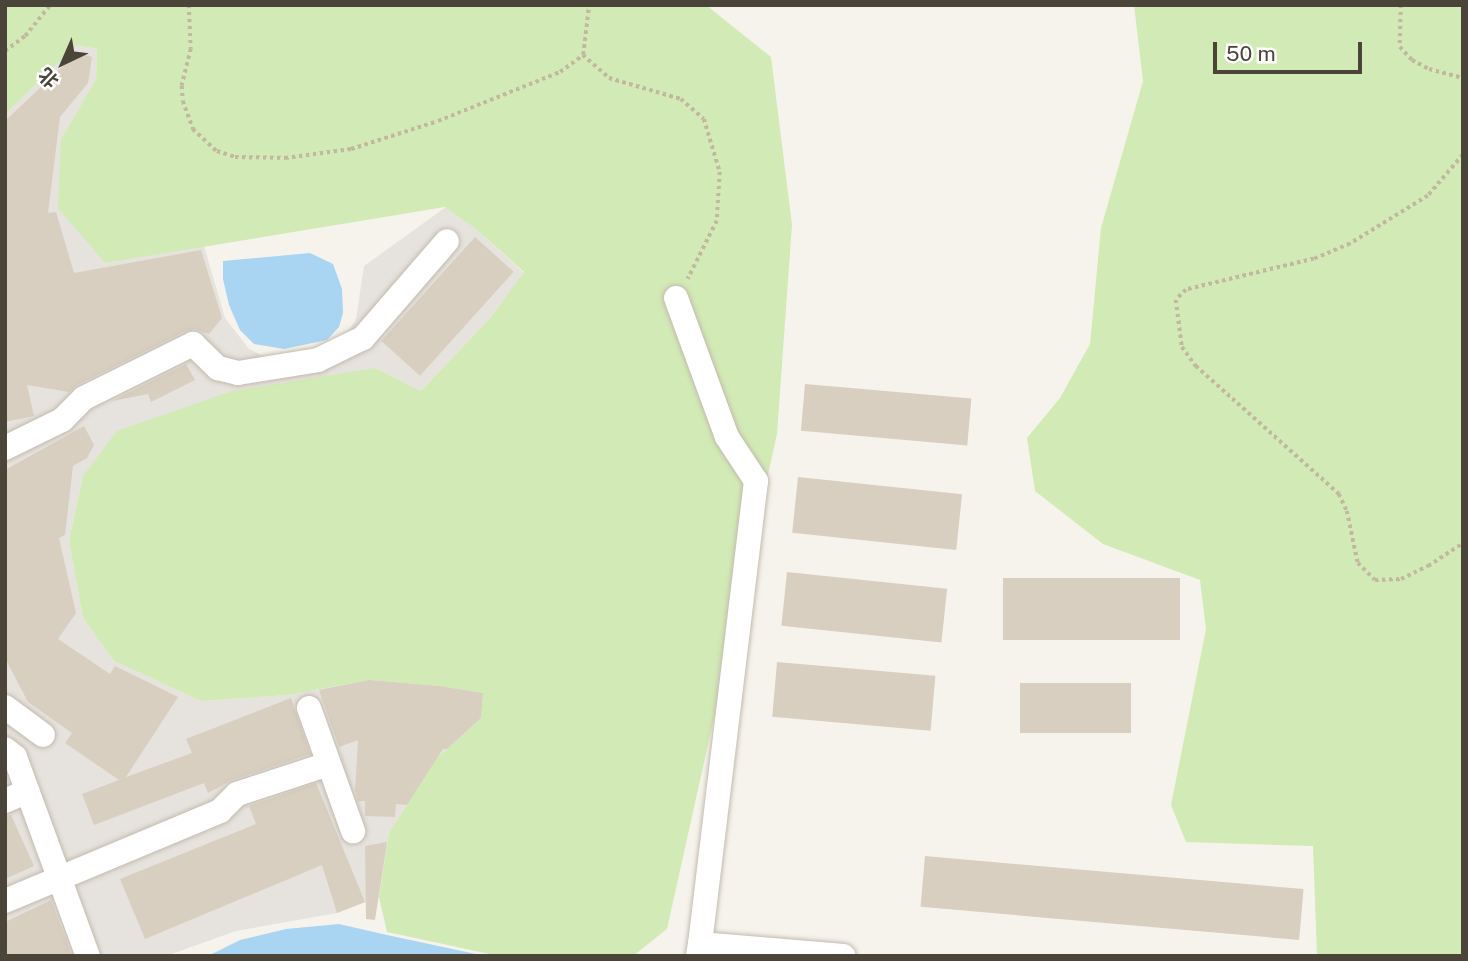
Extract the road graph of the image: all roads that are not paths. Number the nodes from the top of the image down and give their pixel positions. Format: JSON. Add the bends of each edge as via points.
{"nodes":[{"id":1,"x":447,"y":241,"type":"dead end"},
{"id":2,"x":676,"y":298,"type":"road end"},
{"id":3,"x":5,"y":448,"type":"edge"},
{"id":4,"x":5,"y":707,"type":"edge"},
{"id":5,"x":309,"y":708,"type":"dead end"},
{"id":6,"x":43,"y":735,"type":"dead end"},
{"id":7,"x":5,"y":749,"type":"edge"},
{"id":8,"x":328,"y":764,"type":"junction"},
{"id":9,"x":16,"y":796,"type":"edge"},
{"id":10,"x":353,"y":831,"type":"dead end"},
{"id":11,"x":60,"y":879,"type":"junction"},
{"id":12,"x":5,"y":901,"type":"edge"},
{"id":13,"x":699,"y":950,"type":"edge"},
{"id":14,"x":88,"y":956,"type":"edge"},
{"id":15,"x":843,"y":956,"type":"edge"}],
"edges":[{"from":1,"to":3,"type":"street","via":[[363,338],[318,359],[238,373],[218,368],[193,344],[84,398],[62,420]]},
{"from":2,"to":13,"type":"street","via":[[727,437],[756,481]]},
{"from":4,"to":6,"type":"street"},
{"from":5,"to":8,"type":"street"},
{"from":7,"to":9,"type":"street","via":[[15,757]]},
{"from":8,"to":10,"type":"street"},
{"from":8,"to":11,"type":"street","via":[[237,794],[220,811]]},
{"from":9,"to":11,"type":"street"},
{"from":11,"to":12,"type":"street"},
{"from":11,"to":14,"type":"street"},
{"from":13,"to":15,"type":"street"}]}
